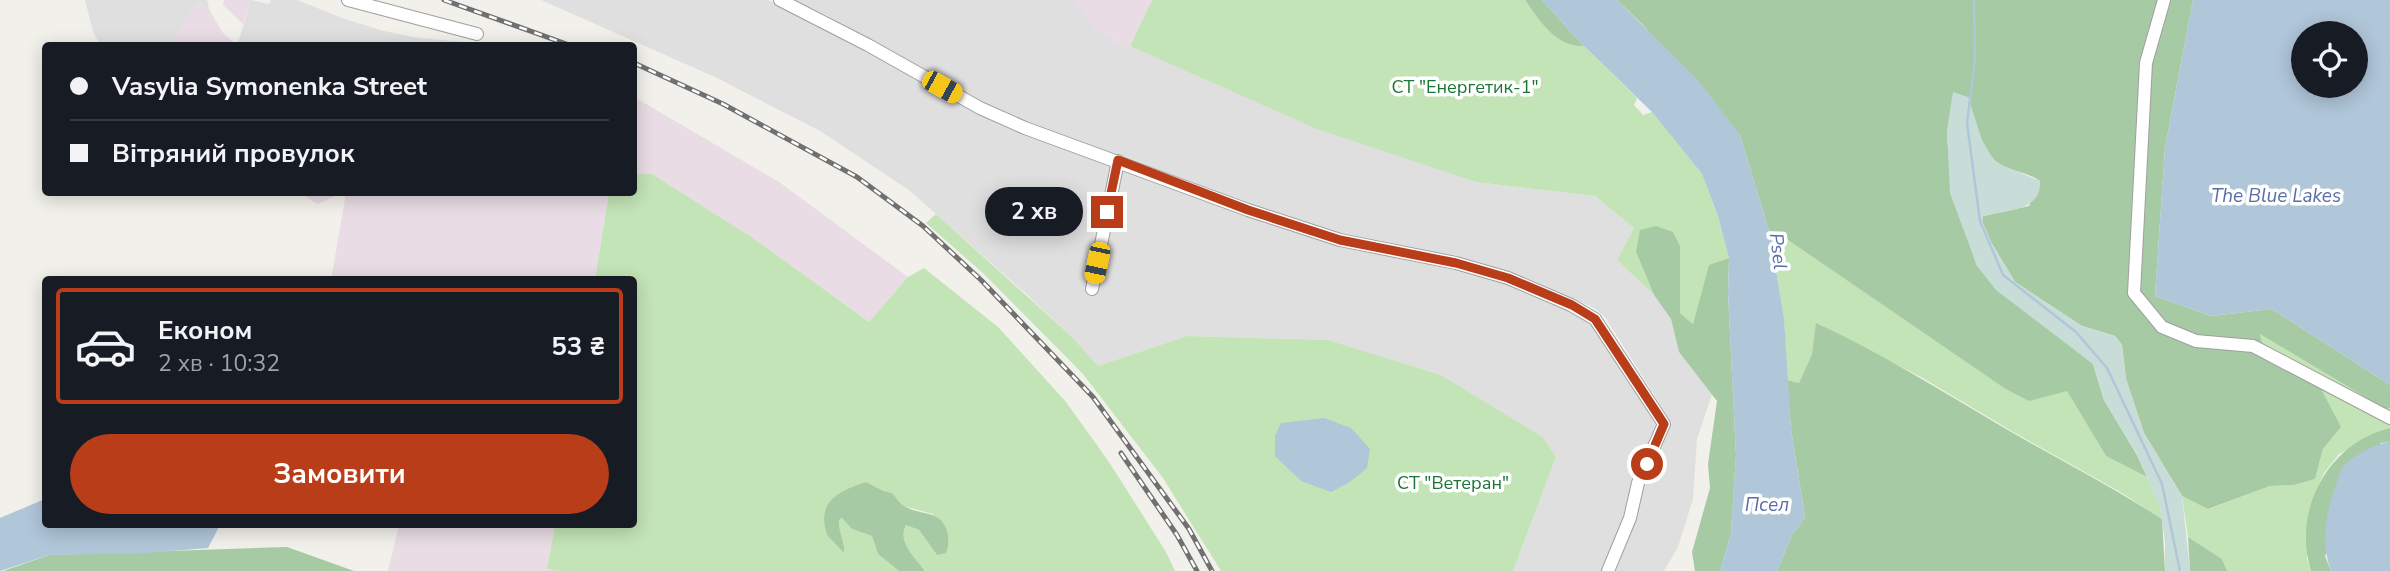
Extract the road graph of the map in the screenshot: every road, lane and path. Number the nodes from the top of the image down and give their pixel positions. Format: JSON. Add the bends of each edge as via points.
{"nodes":[{"id":1,"x":348,"y":0,"type":"edge"},
{"id":2,"x":780,"y":0,"type":"edge"},
{"id":3,"x":2164,"y":0,"type":"edge"},
{"id":4,"x":477,"y":34,"type":"dead end"},
{"id":5,"x":1118,"y":160,"type":"junction"},
{"id":6,"x":1092,"y":289,"type":"dead end"},
{"id":7,"x":2390,"y":418,"type":"edge"},
{"id":8,"x":1608,"y":571,"type":"edge"}],
"edges":[{"from":1,"to":4,"type":"street"},
{"from":2,"to":5,"type":"street","via":[[980,108]]},
{"from":3,"to":7,"type":"street","via":[[2146,63],[2134,293],[2162,327],[2196,341],[2253,346]]},
{"from":5,"to":6,"type":"street"},
{"from":5,"to":8,"type":"street","via":[[1340,240],[1508,278],[1595,319],[1664,424]]}]}
